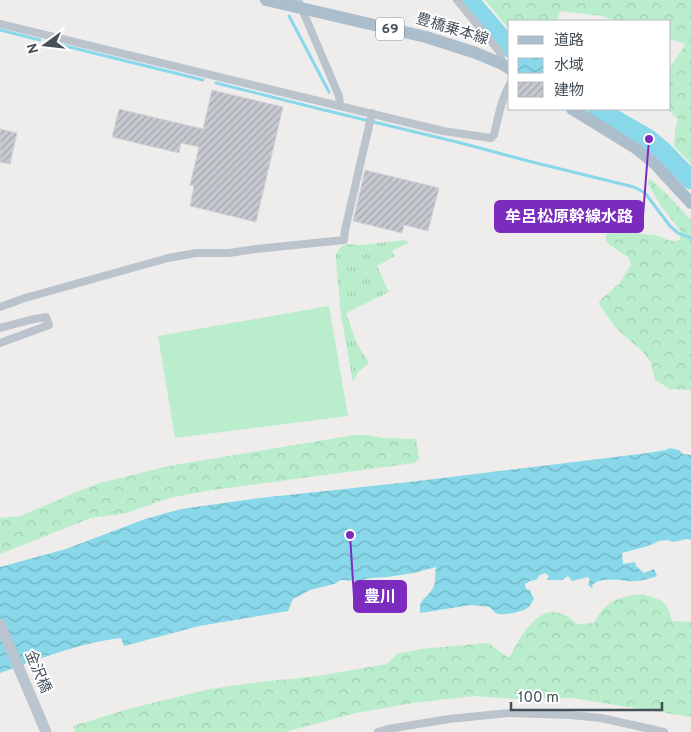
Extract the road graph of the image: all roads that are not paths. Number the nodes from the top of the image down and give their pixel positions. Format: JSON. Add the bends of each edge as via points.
{"nodes":[{"id":1,"x":266,"y":0,"type":"edge"},
{"id":2,"x":457,"y":0,"type":"edge"},
{"id":3,"x":300,"y":4,"type":"edge"},
{"id":4,"x":0,"y":24,"type":"edge"},
{"id":5,"x":506,"y":66,"type":"edge"},
{"id":6,"x":508,"y":88,"type":"edge"},
{"id":7,"x":340,"y":106,"type":"junction"},
{"id":8,"x":574,"y":110,"type":"edge"},
{"id":9,"x":371,"y":115,"type":"junction"},
{"id":10,"x":691,"y":203,"type":"edge"},
{"id":11,"x":0,"y":307,"type":"edge"},
{"id":12,"x":0,"y":328,"type":"edge"},
{"id":13,"x":0,"y":343,"type":"edge"},
{"id":14,"x":0,"y":624,"type":"edge"},
{"id":15,"x":46,"y":732,"type":"edge"},
{"id":16,"x":378,"y":732,"type":"edge"},
{"id":17,"x":664,"y":732,"type":"edge"}],
"edges":[{"from":1,"to":3,"type":"main road","name":"豊橋乗本線","number":"69"},
{"from":2,"to":5,"type":"street","via":[[500,52]]},
{"from":3,"to":5,"type":"main road","name":"豊橋乗本線","number":"69","via":[[426,37]]},
{"from":3,"to":7,"type":"street","via":[[339,96]]},
{"from":4,"to":7,"type":"street"},
{"from":6,"to":9,"type":"street","via":[[500,106],[494,136],[490,138]]},
{"from":7,"to":9,"type":"street"},
{"from":8,"to":10,"type":"main road","via":[[637,149]]},
{"from":9,"to":11,"type":"street","via":[[344,240],[168,258]]},
{"from":12,"to":13,"type":"street","via":[[46,317],[49,325]]},
{"from":14,"to":15,"type":"main road","name":"金沢橋"},
{"from":16,"to":17,"type":"street","via":[[449,719],[509,713],[601,718]]}]}
